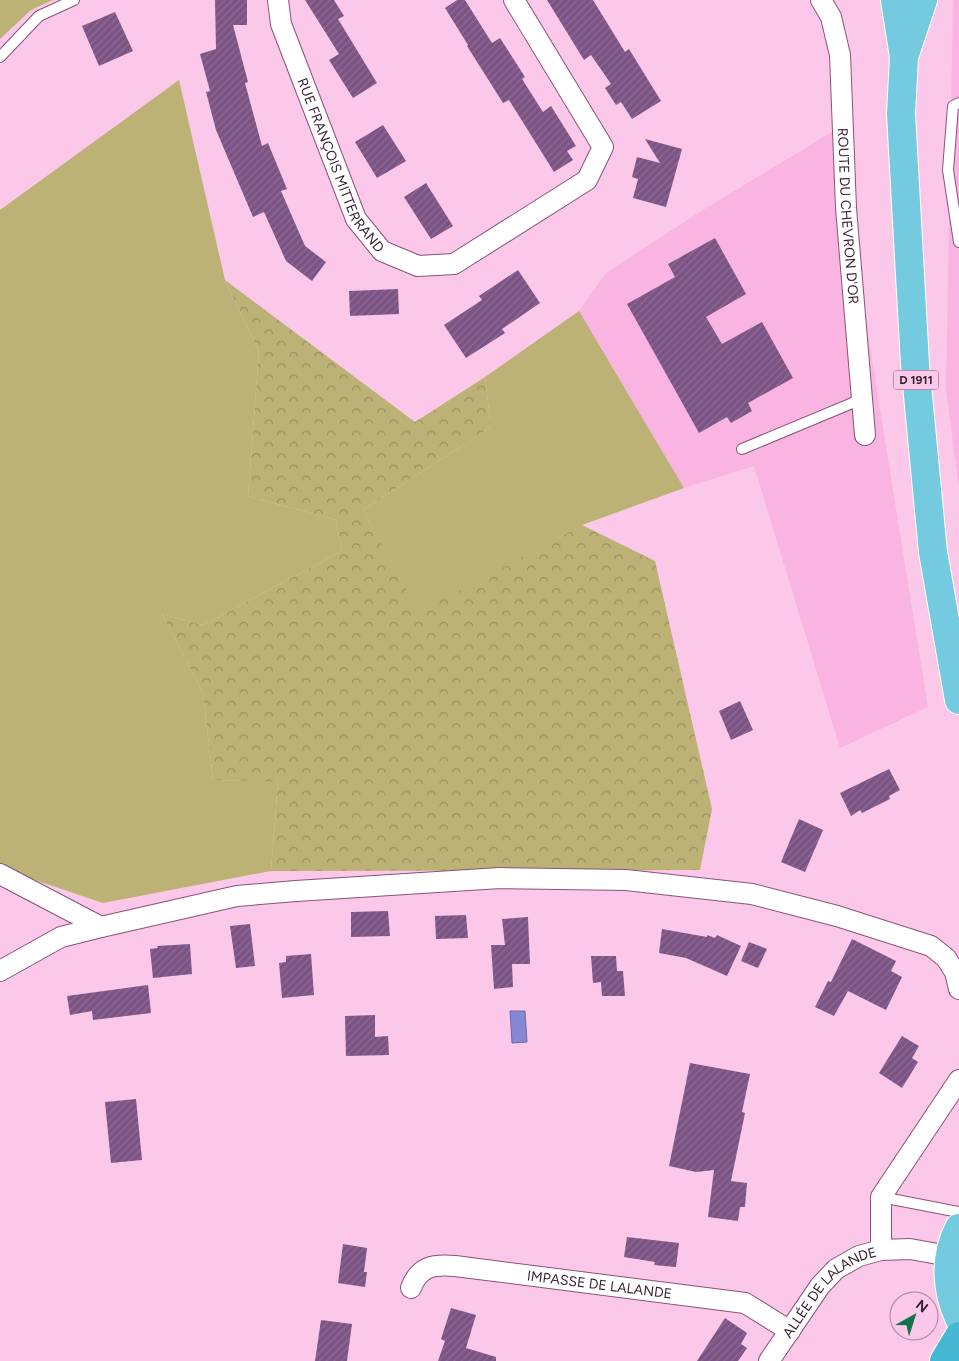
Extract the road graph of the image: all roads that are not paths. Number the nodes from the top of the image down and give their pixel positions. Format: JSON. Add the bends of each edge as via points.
{"nodes":[{"id":1,"x":74,"y":0,"type":"edge"},
{"id":2,"x":278,"y":0,"type":"edge"},
{"id":3,"x":514,"y":0,"type":"edge"},
{"id":4,"x":821,"y":0,"type":"edge"},
{"id":5,"x":895,"y":0,"type":"edge"},
{"id":6,"x":923,"y":0,"type":"edge"},
{"id":7,"x":0,"y":57,"type":"edge"},
{"id":8,"x":904,"y":57,"type":"junction"},
{"id":9,"x":959,"y":103,"type":"edge"},
{"id":10,"x":959,"y":242,"type":"edge"},
{"id":11,"x":862,"y":399,"type":"junction"},
{"id":12,"x":865,"y":435,"type":"dead end"},
{"id":13,"x":742,"y":449,"type":"dead end"},
{"id":14,"x":959,"y":700,"type":"edge"},
{"id":15,"x":0,"y":874,"type":"edge"},
{"id":16,"x":101,"y":927,"type":"junction"},
{"id":17,"x":0,"y":971,"type":"edge"},
{"id":18,"x":959,"y":989,"type":"edge"},
{"id":19,"x":959,"y":1080,"type":"edge"},
{"id":20,"x":881,"y":1197,"type":"junction"},
{"id":21,"x":959,"y":1212,"type":"edge"},
{"id":22,"x":959,"y":1228,"type":"edge"},
{"id":23,"x":881,"y":1250,"type":"junction"},
{"id":24,"x":949,"y":1256,"type":"junction"},
{"id":25,"x":411,"y":1288,"type":"dead end"},
{"id":26,"x":959,"y":1318,"type":"edge"},
{"id":27,"x":790,"y":1331,"type":"junction"},
{"id":28,"x":959,"y":1336,"type":"edge"},
{"id":29,"x":769,"y":1361,"type":"edge"},
{"id":30,"x":944,"y":1361,"type":"edge"}],
"edges":[{"from":1,"to":7,"type":"lane","via":[[39,16]]},
{"from":2,"to":3,"type":"street","name":"RUE FRANÇOIS MITTERRAND","via":[[281,24],[356,219],[382,251],[418,266],[454,264],[586,180],[603,147]]},
{"from":4,"to":11,"type":"street","name":"ROUTE DU CHEVRON D'OR","via":[[831,17],[840,55],[846,208]]},
{"from":5,"to":8,"type":"main road","number":"D 1911"},
{"from":6,"to":8,"type":"main road","number":"D 1911"},
{"from":8,"to":14,"type":"main road","number":"D 1911","via":[[901,114],[915,364],[933,552]]},
{"from":9,"to":10,"type":"lane","via":[[953,106],[948,170]]},
{"from":11,"to":12,"type":"street","name":"ROUTE DU CHEVRON D'OR"},
{"from":11,"to":13,"type":"lane"},
{"from":15,"to":16,"type":"street"},
{"from":16,"to":17,"type":"street","via":[[61,938]]},
{"from":16,"to":18,"type":"street","via":[[237,896],[500,878],[626,880],[752,894],[837,916],[931,946],[946,958],[955,972]]},
{"from":19,"to":20,"type":"street"},
{"from":20,"to":21,"type":"lane"},
{"from":20,"to":23,"type":"street","name":"ALLÉE DE LALANDE"},
{"from":22,"to":24,"type":"main road"},
{"from":23,"to":24,"type":"street","via":[[910,1249]]},
{"from":23,"to":27,"type":"street","name":"ALLÉE DE LALANDE","via":[[859,1256],[836,1269],[820,1286]]},
{"from":24,"to":26,"type":"main road","via":[[948,1281]]},
{"from":25,"to":27,"type":"street","name":"IMPASSE DE LALANDE","via":[[415,1278],[425,1270],[435,1266],[455,1266],[745,1303]]},
{"from":27,"to":29,"type":"street","name":"ALLÉE DE LALANDE"},
{"from":28,"to":30,"type":"highway"}]}
